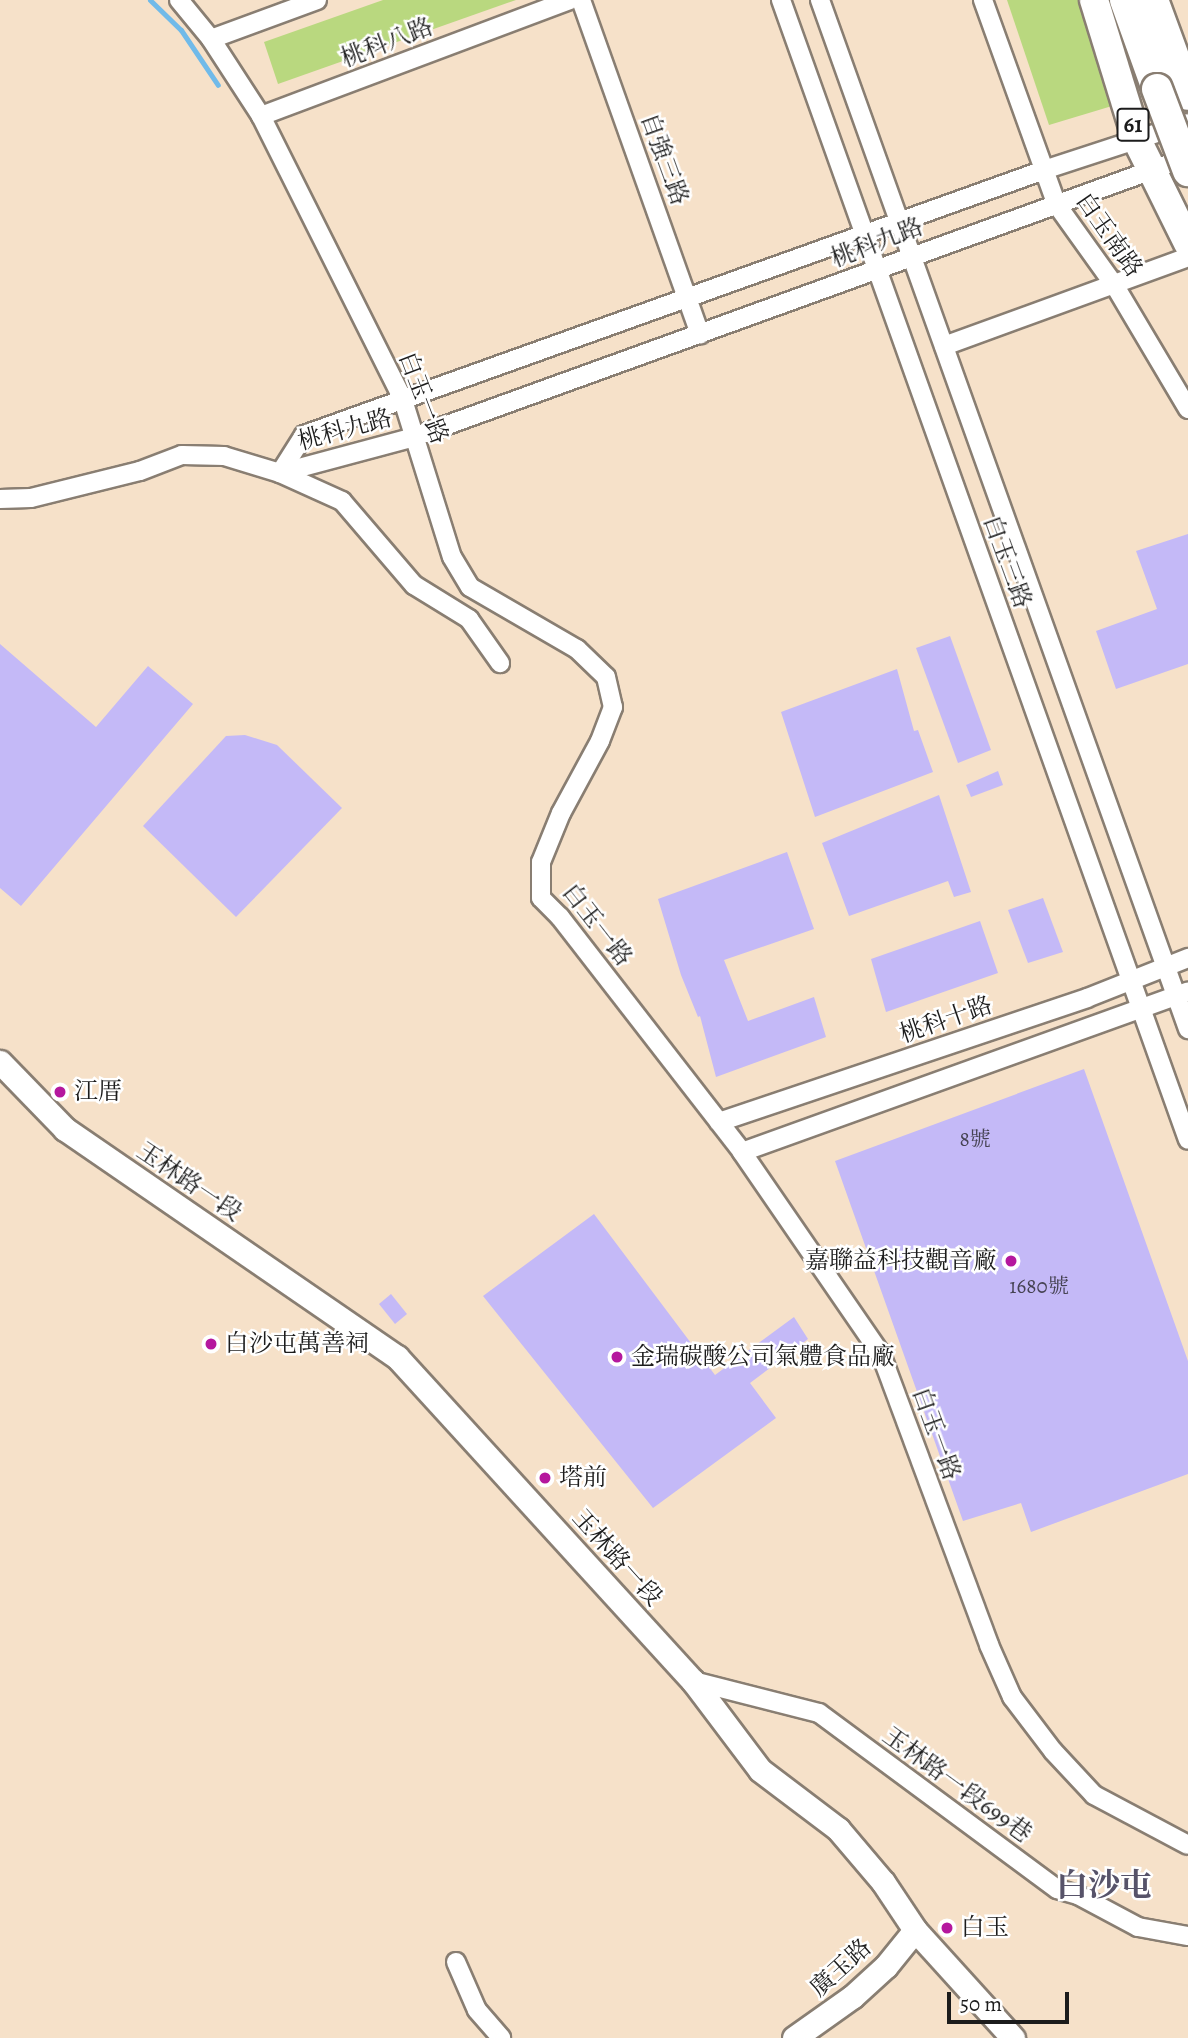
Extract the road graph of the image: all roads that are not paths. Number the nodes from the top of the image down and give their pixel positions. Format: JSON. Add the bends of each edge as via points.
{"nodes":[{"id":1,"x":179,"y":0,"type":"edge"},
{"id":2,"x":317,"y":0,"type":"edge"},
{"id":3,"x":570,"y":0,"type":"edge"},
{"id":4,"x":581,"y":0,"type":"edge"},
{"id":5,"x":781,"y":0,"type":"edge"},
{"id":6,"x":820,"y":0,"type":"edge"},
{"id":7,"x":983,"y":0,"type":"edge"},
{"id":8,"x":1094,"y":0,"type":"edge"},
{"id":9,"x":1125,"y":0,"type":"edge"},
{"id":10,"x":1153,"y":0,"type":"edge"},
{"id":11,"x":211,"y":39,"type":"junction"},
{"id":12,"x":1176,"y":89,"type":"edge"},
{"id":13,"x":261,"y":116,"type":"junction"},
{"id":14,"x":1188,"y":123,"type":"edge"},
{"id":15,"x":1137,"y":140,"type":"junction"},
{"id":16,"x":1188,"y":157,"type":"edge"},
{"id":17,"x":1153,"y":169,"type":"junction"},
{"id":18,"x":1044,"y":170,"type":"junction"},
{"id":19,"x":1188,"y":170,"type":"edge"},
{"id":20,"x":1057,"y":205,"type":"junction"},
{"id":21,"x":901,"y":221,"type":"junction"},
{"id":22,"x":863,"y":235,"type":"junction"},
{"id":23,"x":1188,"y":243,"type":"edge"},
{"id":24,"x":911,"y":255,"type":"junction"},
{"id":25,"x":1188,"y":257,"type":"edge"},
{"id":26,"x":877,"y":269,"type":"junction"},
{"id":27,"x":1115,"y":285,"type":"junction"},
{"id":28,"x":688,"y":296,"type":"junction"},
{"id":29,"x":700,"y":334,"type":"junction"},
{"id":30,"x":944,"y":346,"type":"junction"},
{"id":31,"x":403,"y":400,"type":"junction"},
{"id":32,"x":1188,"y":409,"type":"edge"},
{"id":33,"x":414,"y":437,"type":"junction"},
{"id":34,"x":280,"y":473,"type":"junction"},
{"id":35,"x":0,"y":499,"type":"edge"},
{"id":36,"x":500,"y":663,"type":"dead end"},
{"id":37,"x":1188,"y":958,"type":"edge"},
{"id":38,"x":1166,"y":967,"type":"junction"},
{"id":39,"x":1130,"y":981,"type":"junction"},
{"id":40,"x":1182,"y":993,"type":"edge"},
{"id":41,"x":1140,"y":1007,"type":"junction"},
{"id":42,"x":1188,"y":1029,"type":"edge"},
{"id":43,"x":0,"y":1062,"type":"edge"},
{"id":44,"x":719,"y":1122,"type":"junction"},
{"id":45,"x":1188,"y":1140,"type":"edge"},
{"id":46,"x":742,"y":1152,"type":"junction"},
{"id":47,"x":693,"y":1681,"type":"junction"},
{"id":48,"x":1188,"y":1844,"type":"edge"},
{"id":49,"x":915,"y":1930,"type":"junction"},
{"id":50,"x":1188,"y":1936,"type":"edge"},
{"id":51,"x":456,"y":1962,"type":"dead end"},
{"id":52,"x":501,"y":2038,"type":"edge"},
{"id":53,"x":794,"y":2038,"type":"edge"},
{"id":54,"x":1013,"y":2038,"type":"edge"}],
"edges":[{"from":1,"to":11,"type":"street","name":"白玉一路"},
{"from":2,"to":11,"type":"street"},
{"from":3,"to":13,"type":"street","name":"桃科八路"},
{"from":4,"to":28,"type":"street","name":"自強三路"},
{"from":5,"to":22,"type":"street","name":"白玉三路"},
{"from":6,"to":21,"type":"street","name":"白玉三路"},
{"from":7,"to":18,"type":"street","name":"白玉南路"},
{"from":8,"to":15,"type":"main road","number":"61"},
{"from":9,"to":12,"type":"highway","number":"61"},
{"from":10,"to":12,"type":"highway","number":"61"},
{"from":11,"to":13,"type":"street","name":"白玉一路"},
{"from":12,"to":19,"type":"highway","number":"61","bridge":true},
{"from":13,"to":31,"type":"street","name":"白玉一路"},
{"from":14,"to":15,"type":"street","name":"桃科九路"},
{"from":15,"to":17,"type":"main road","number":"61"},
{"from":15,"to":18,"type":"street","name":"桃科九路"},
{"from":16,"to":17,"type":"street","name":"桃科九路"},
{"from":17,"to":20,"type":"street","name":"桃科九路"},
{"from":17,"to":23,"type":"main road","number":"61"},
{"from":18,"to":20,"type":"street","name":"白玉南路"},
{"from":18,"to":21,"type":"street","name":"桃科九路"},
{"from":20,"to":24,"type":"street","name":"桃科九路"},
{"from":20,"to":27,"type":"street","name":"白玉南路"},
{"from":21,"to":22,"type":"street","name":"桃科九路"},
{"from":21,"to":24,"type":"street","name":"白玉三路"},
{"from":22,"to":26,"type":"street","name":"白玉三路"},
{"from":22,"to":28,"type":"street","name":"桃科九路"},
{"from":24,"to":26,"type":"street","name":"桃科九路"},
{"from":24,"to":30,"type":"street","name":"白玉三路"},
{"from":25,"to":27,"type":"street"},
{"from":26,"to":29,"type":"street","name":"桃科九路"},
{"from":26,"to":39,"type":"street","name":"白玉三路"},
{"from":27,"to":30,"type":"street"},
{"from":27,"to":32,"type":"street","name":"白玉南路"},
{"from":28,"to":29,"type":"street","name":"自強三路"},
{"from":28,"to":31,"type":"street","name":"桃科九路"},
{"from":29,"to":33,"type":"street","name":"桃科九路"},
{"from":30,"to":38,"type":"street","name":"白玉三路"},
{"from":31,"to":33,"type":"street","name":"白玉一路"},
{"from":31,"to":34,"type":"street","name":"桃科九路","via":[[304,435]]},
{"from":33,"to":34,"type":"street","name":"桃科九路"},
{"from":33,"to":44,"type":"street","name":"白玉一路","via":[[452,557],[470,587],[576,649],[606,677],[613,707],[541,862],[541,898]]},
{"from":34,"to":35,"type":"street","via":[[224,456],[182,455],[141,471],[31,498]]},
{"from":34,"to":36,"type":"street","via":[[342,500],[414,585],[469,619]]},
{"from":37,"to":38,"type":"street","name":"桃科十路"},
{"from":38,"to":39,"type":"street","name":"桃科十路"},
{"from":38,"to":40,"type":"street","name":"白玉三路"},
{"from":39,"to":41,"type":"street","name":"白玉三路"},
{"from":39,"to":44,"type":"street","name":"桃科十路"},
{"from":40,"to":41,"type":"street"},
{"from":40,"to":42,"type":"street","name":"白玉三路"},
{"from":41,"to":45,"type":"street","name":"白玉三路"},
{"from":41,"to":46,"type":"street"},
{"from":43,"to":47,"type":"street","name":"玉林路一段","via":[[65,1129],[397,1357]]},
{"from":44,"to":46,"type":"street","name":"白玉一路"},
{"from":46,"to":48,"type":"street","name":"白玉一路","via":[[881,1354],[1012,1697],[1094,1795]]},
{"from":47,"to":49,"type":"street","name":"玉林路一段","via":[[760,1770],[838,1829],[883,1882]]},
{"from":47,"to":50,"type":"street","name":"玉林路一段699巷","via":[[819,1713],[1057,1889],[1138,1927]]},
{"from":49,"to":53,"type":"street","name":"廣玉路","via":[[886,1966],[852,1997]]},
{"from":49,"to":54,"type":"street","name":"玉林路一段"},
{"from":51,"to":52,"type":"street","via":[[477,2010]]}]}
